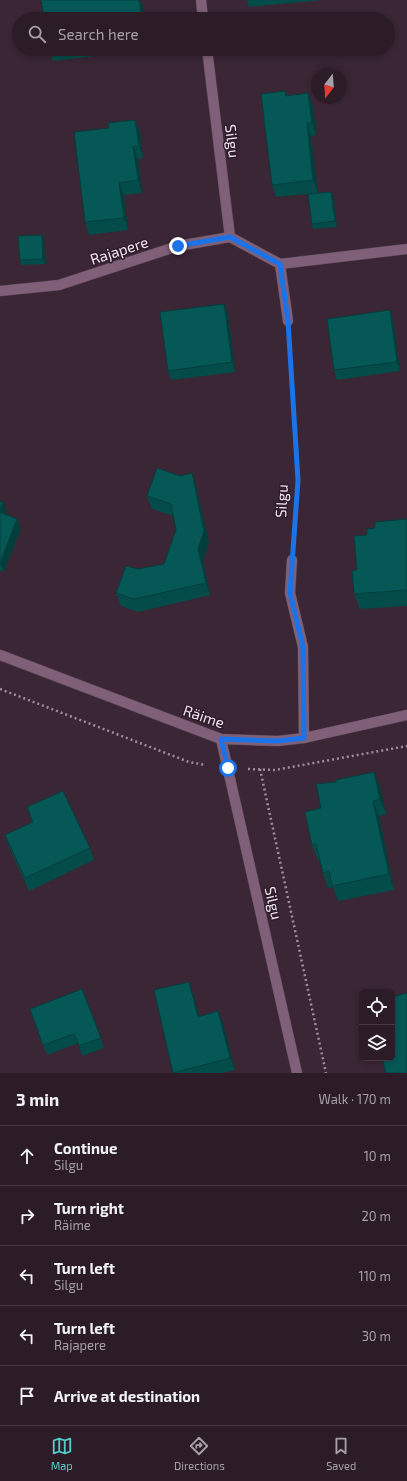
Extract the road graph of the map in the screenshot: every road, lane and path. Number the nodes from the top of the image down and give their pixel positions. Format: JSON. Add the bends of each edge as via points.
{"nodes":[{"id":1,"x":201,"y":0,"type":"edge"},
{"id":2,"x":202,"y":12,"type":"edge"},
{"id":3,"x":208,"y":56,"type":"edge"},
{"id":4,"x":230,"y":237,"type":"junction"},
{"id":5,"x":407,"y":249,"type":"edge"},
{"id":6,"x":280,"y":264,"type":"junction"},
{"id":7,"x":0,"y":291,"type":"edge"},
{"id":8,"x":288,"y":321,"type":"joint"},
{"id":9,"x":292,"y":560,"type":"joint"},
{"id":10,"x":0,"y":655,"type":"edge"},
{"id":11,"x":407,"y":715,"type":"edge"},
{"id":12,"x":304,"y":738,"type":"junction"},
{"id":13,"x":221,"y":739,"type":"junction"},
{"id":14,"x":260,"y":769,"type":"dead end"},
{"id":15,"x":297,"y":1073,"type":"edge"},
{"id":16,"x":326,"y":1073,"type":"edge"}],
"edges":[{"from":1,"to":2,"type":"street"},
{"from":3,"to":4,"type":"street","name":"Silgu"},
{"from":4,"to":6,"type":"street"},
{"from":4,"to":7,"type":"street","name":"Rajapere","via":[[178,246],[59,285]]},
{"from":5,"to":6,"type":"street"},
{"from":6,"to":8,"type":"street"},
{"from":8,"to":9,"type":"path","name":"Silgu","via":[[298,480]]},
{"from":9,"to":12,"type":"street","via":[[290,593],[303,647]]},
{"from":10,"to":13,"type":"street","name":"Räime"},
{"from":11,"to":12,"type":"street","name":"Räime"},
{"from":12,"to":13,"type":"street","name":"Räime","via":[[278,741]]},
{"from":13,"to":15,"type":"street","name":"Silgu"},
{"from":14,"to":16,"type":"path"}]}
